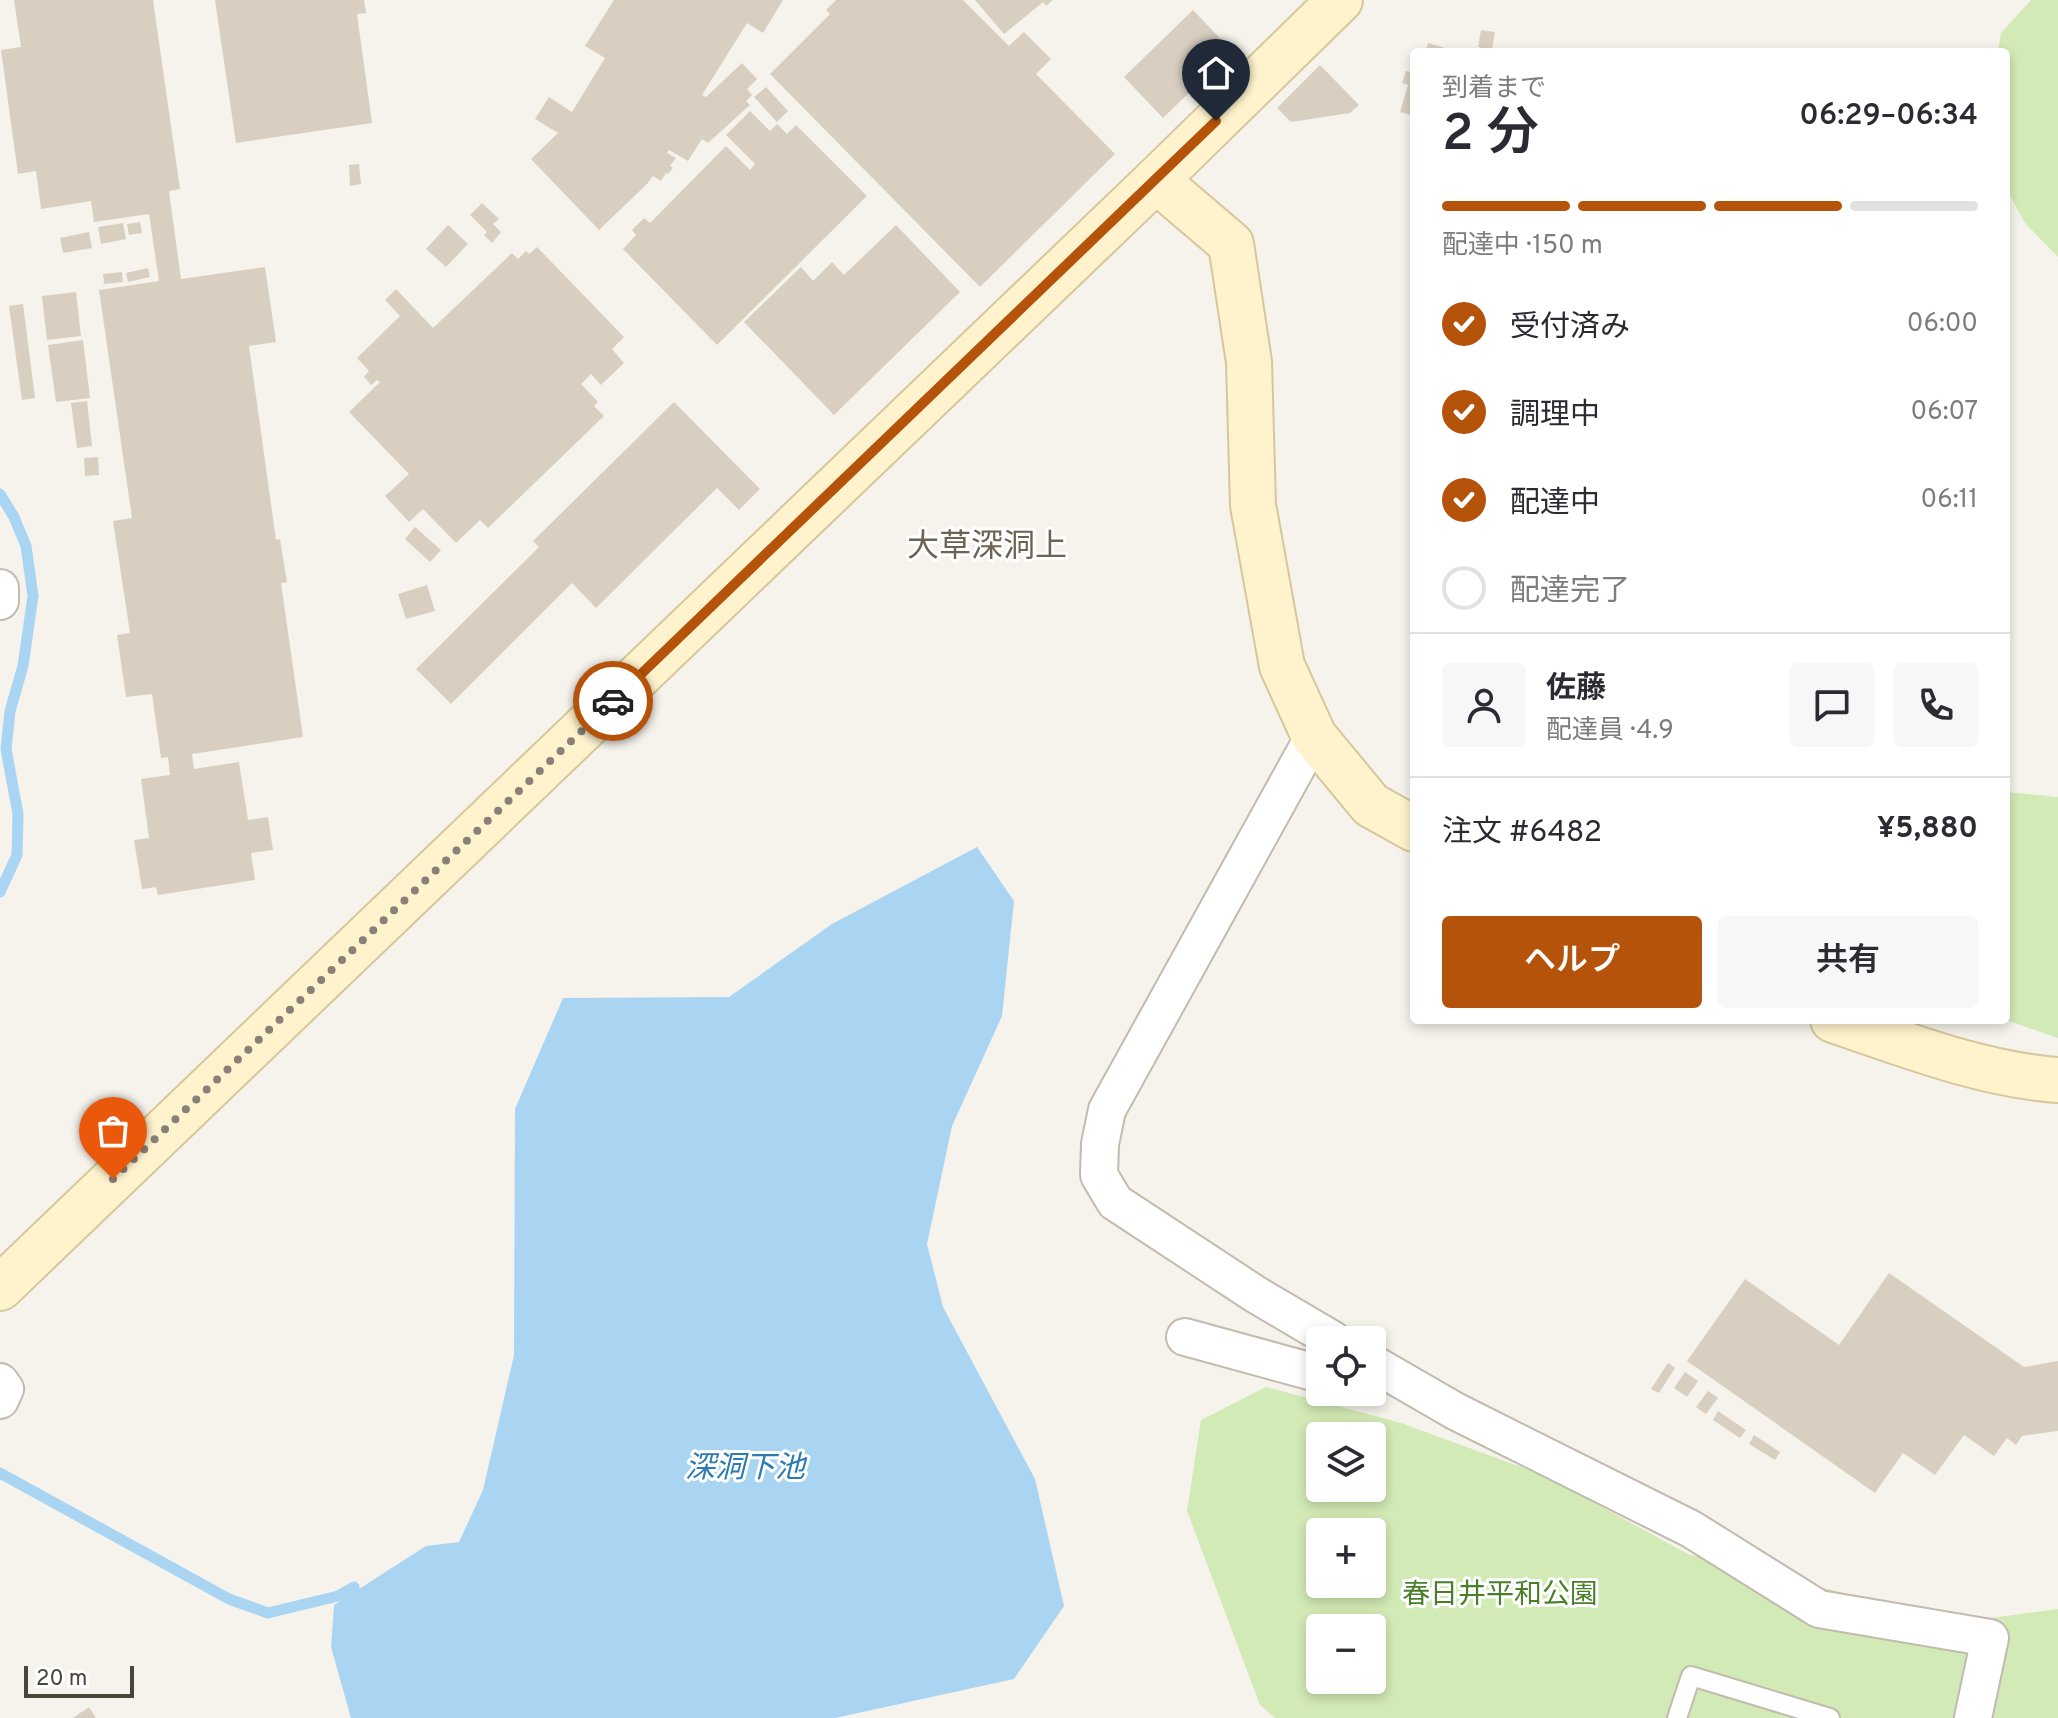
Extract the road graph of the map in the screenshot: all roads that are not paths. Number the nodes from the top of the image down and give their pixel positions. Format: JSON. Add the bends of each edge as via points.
{"nodes":[{"id":1,"x":1340,"y":0,"type":"edge"},
{"id":2,"x":1156,"y":180,"type":"junction"},
{"id":3,"x":0,"y":588,"type":"edge"},
{"id":4,"x":0,"y":601,"type":"edge"},
{"id":5,"x":1314,"y":736,"type":"junction"},
{"id":6,"x":1410,"y":827,"type":"edge"},
{"id":7,"x":1845,"y":1024,"type":"edge"},
{"id":8,"x":2058,"y":1080,"type":"edge"},
{"id":9,"x":0,"y":1288,"type":"edge"},
{"id":10,"x":1309,"y":1326,"type":"edge"},
{"id":11,"x":1185,"y":1337,"type":"dead end"},
{"id":12,"x":1306,"y":1370,"type":"edge"},
{"id":13,"x":1386,"y":1371,"type":"edge"},
{"id":14,"x":0,"y":1382,"type":"edge"},
{"id":15,"x":1386,"y":1392,"type":"edge"},
{"id":16,"x":0,"y":1400,"type":"edge"},
{"id":17,"x":1455,"y":1411,"type":"junction"},
{"id":18,"x":1677,"y":1718,"type":"edge"},
{"id":19,"x":1830,"y":1718,"type":"edge"},
{"id":20,"x":1973,"y":1718,"type":"edge"}],
"edges":[{"from":1,"to":2,"type":"main road"},
{"from":2,"to":5,"type":"main road","via":[[1231,244],[1249,362],[1253,505],[1282,666]]},
{"from":2,"to":9,"type":"main road"},
{"from":3,"to":4,"type":"street"},
{"from":5,"to":6,"type":"main road","via":[[1371,805]]},
{"from":5,"to":10,"type":"street","via":[[1107,1110],[1099,1175],[1115,1202]]},
{"from":7,"to":8,"type":"main road","via":[[1936,1055]]},
{"from":11,"to":12,"type":"street"},
{"from":13,"to":17,"type":"street"},
{"from":14,"to":16,"type":"street","via":[[5,1389]]},
{"from":15,"to":17,"type":"street"},
{"from":17,"to":20,"type":"street","via":[[1691,1529],[1819,1609],[1990,1638]]},
{"from":18,"to":19,"type":"lane","via":[[1691,1676]]}]}
